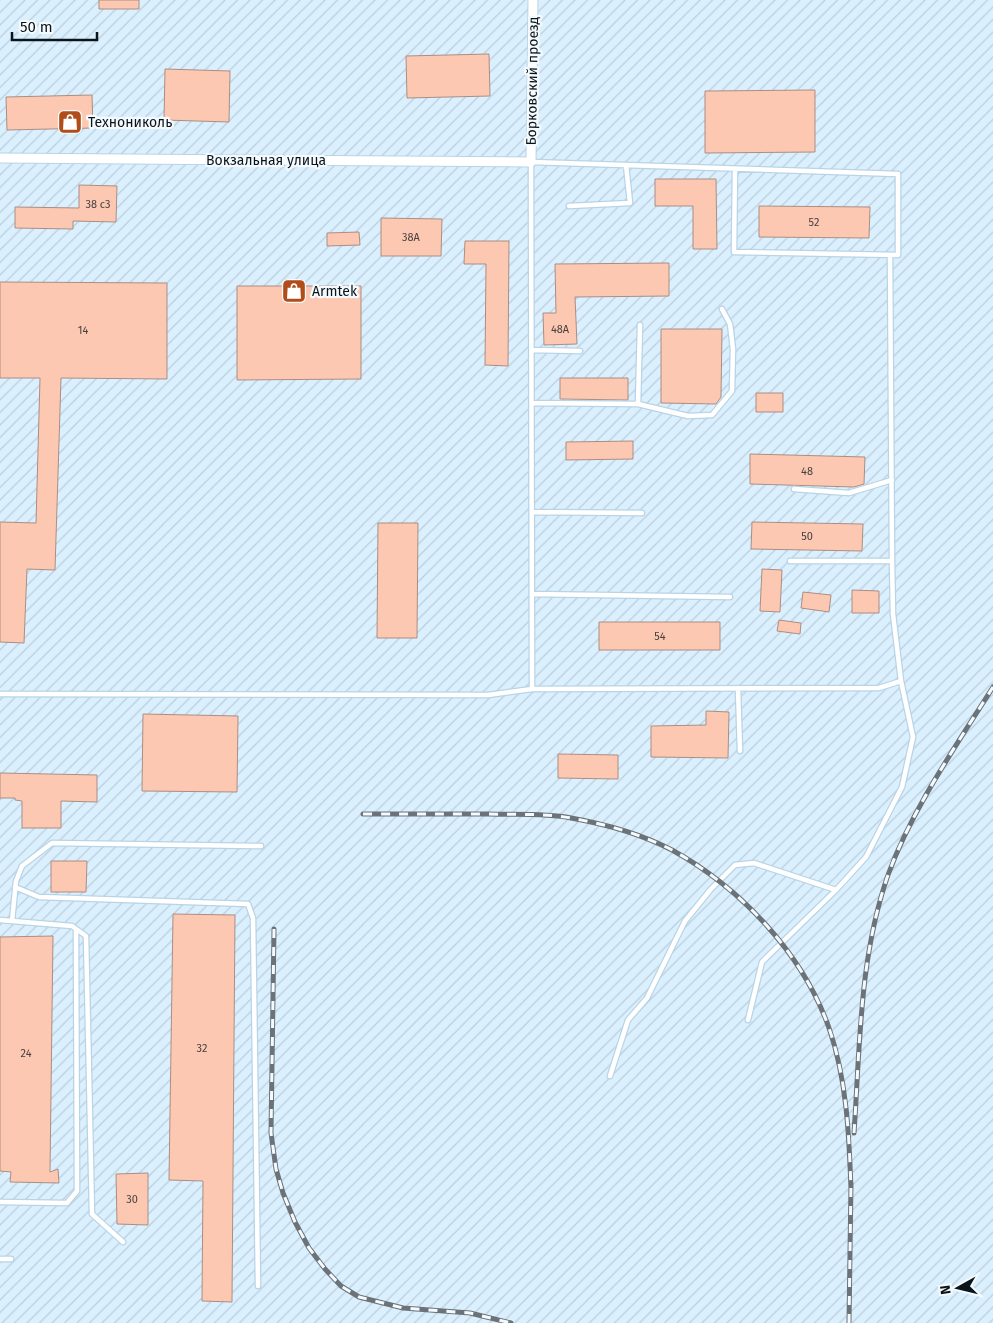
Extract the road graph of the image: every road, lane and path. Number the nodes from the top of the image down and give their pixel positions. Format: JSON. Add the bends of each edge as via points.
{"nodes":[{"id":1,"x":533,"y":0,"type":"edge"},
{"id":2,"x":0,"y":158,"type":"edge"},
{"id":3,"x":531,"y":162,"type":"junction"},
{"id":4,"x":626,"y":165,"type":"junction"},
{"id":5,"x":734,"y":168,"type":"junction"},
{"id":6,"x":569,"y":206,"type":"dead end"},
{"id":7,"x":890,"y":255,"type":"junction"},
{"id":8,"x":722,"y":309,"type":"dead end"},
{"id":9,"x":640,"y":325,"type":"dead end"},
{"id":10,"x":532,"y":350,"type":"junction"},
{"id":11,"x":580,"y":351,"type":"dead end"},
{"id":12,"x":532,"y":403,"type":"junction"},
{"id":13,"x":638,"y":404,"type":"junction"},
{"id":14,"x":892,"y":480,"type":"junction"},
{"id":15,"x":794,"y":489,"type":"dead end"},
{"id":16,"x":532,"y":512,"type":"junction"},
{"id":17,"x":642,"y":513,"type":"dead end"},
{"id":18,"x":790,"y":561,"type":"dead end"},
{"id":19,"x":892,"y":561,"type":"junction"},
{"id":20,"x":532,"y":594,"type":"junction"},
{"id":21,"x":730,"y":597,"type":"dead end"},
{"id":22,"x":902,"y":682,"type":"junction"},
{"id":23,"x":532,"y":689,"type":"junction"},
{"id":24,"x":738,"y":689,"type":"junction"},
{"id":25,"x":0,"y":694,"type":"edge"},
{"id":26,"x":740,"y":751,"type":"dead end"},
{"id":27,"x":261,"y":846,"type":"dead end"},
{"id":28,"x":15,"y":887,"type":"junction"},
{"id":29,"x":836,"y":890,"type":"junction"},
{"id":30,"x":0,"y":920,"type":"edge"},
{"id":31,"x":12,"y":921,"type":"junction"},
{"id":32,"x":76,"y":929,"type":"junction"},
{"id":33,"x":748,"y":1020,"type":"dead end"},
{"id":34,"x":610,"y":1076,"type":"dead end"},
{"id":35,"x":0,"y":1202,"type":"edge"},
{"id":36,"x":123,"y":1242,"type":"dead end"},
{"id":37,"x":0,"y":1259,"type":"edge"},
{"id":38,"x":10,"y":1259,"type":"dead end"},
{"id":39,"x":258,"y":1286,"type":"dead end"}],
"edges":[{"from":1,"to":3,"type":"street","name":"Борковский проезд"},
{"from":2,"to":3,"type":"street","name":"Вокзальная улица"},
{"from":3,"to":4,"type":"lane"},
{"from":3,"to":10,"type":"lane"},
{"from":4,"to":5,"type":"lane"},
{"from":4,"to":6,"type":"lane","via":[[630,202]]},
{"from":5,"to":7,"type":"lane","via":[[734,252]]},
{"from":5,"to":7,"type":"lane","via":[[898,174],[898,255]]},
{"from":7,"to":14,"type":"lane"},
{"from":8,"to":13,"type":"lane","via":[[730,324],[732,391],[712,415],[688,416]]},
{"from":9,"to":13,"type":"lane"},
{"from":10,"to":11,"type":"lane"},
{"from":10,"to":12,"type":"lane"},
{"from":12,"to":13,"type":"lane"},
{"from":12,"to":16,"type":"lane"},
{"from":14,"to":15,"type":"lane","via":[[848,492]]},
{"from":14,"to":19,"type":"lane"},
{"from":16,"to":17,"type":"lane"},
{"from":16,"to":20,"type":"lane"},
{"from":18,"to":19,"type":"lane"},
{"from":19,"to":22,"type":"lane","via":[[893,614]]},
{"from":20,"to":21,"type":"lane"},
{"from":20,"to":23,"type":"lane"},
{"from":22,"to":24,"type":"lane","via":[[878,688]]},
{"from":22,"to":29,"type":"lane","via":[[913,737],[902,787],[866,857]]},
{"from":23,"to":24,"type":"lane"},
{"from":23,"to":25,"type":"lane","via":[[488,695]]},
{"from":24,"to":26,"type":"lane"},
{"from":27,"to":28,"type":"lane","via":[[52,843],[22,866]]},
{"from":28,"to":31,"type":"lane"},
{"from":28,"to":39,"type":"lane","via":[[39,897],[248,904],[254,918]]},
{"from":29,"to":33,"type":"lane","via":[[762,962]]},
{"from":29,"to":34,"type":"lane","via":[[754,862],[735,865],[684,921],[647,998],[628,1020]]},
{"from":30,"to":31,"type":"lane"},
{"from":31,"to":32,"type":"lane"},
{"from":32,"to":35,"type":"lane","via":[[77,1191],[67,1203]]},
{"from":32,"to":36,"type":"lane","via":[[86,936],[92,1214]]},
{"from":37,"to":38,"type":"lane"}]}
